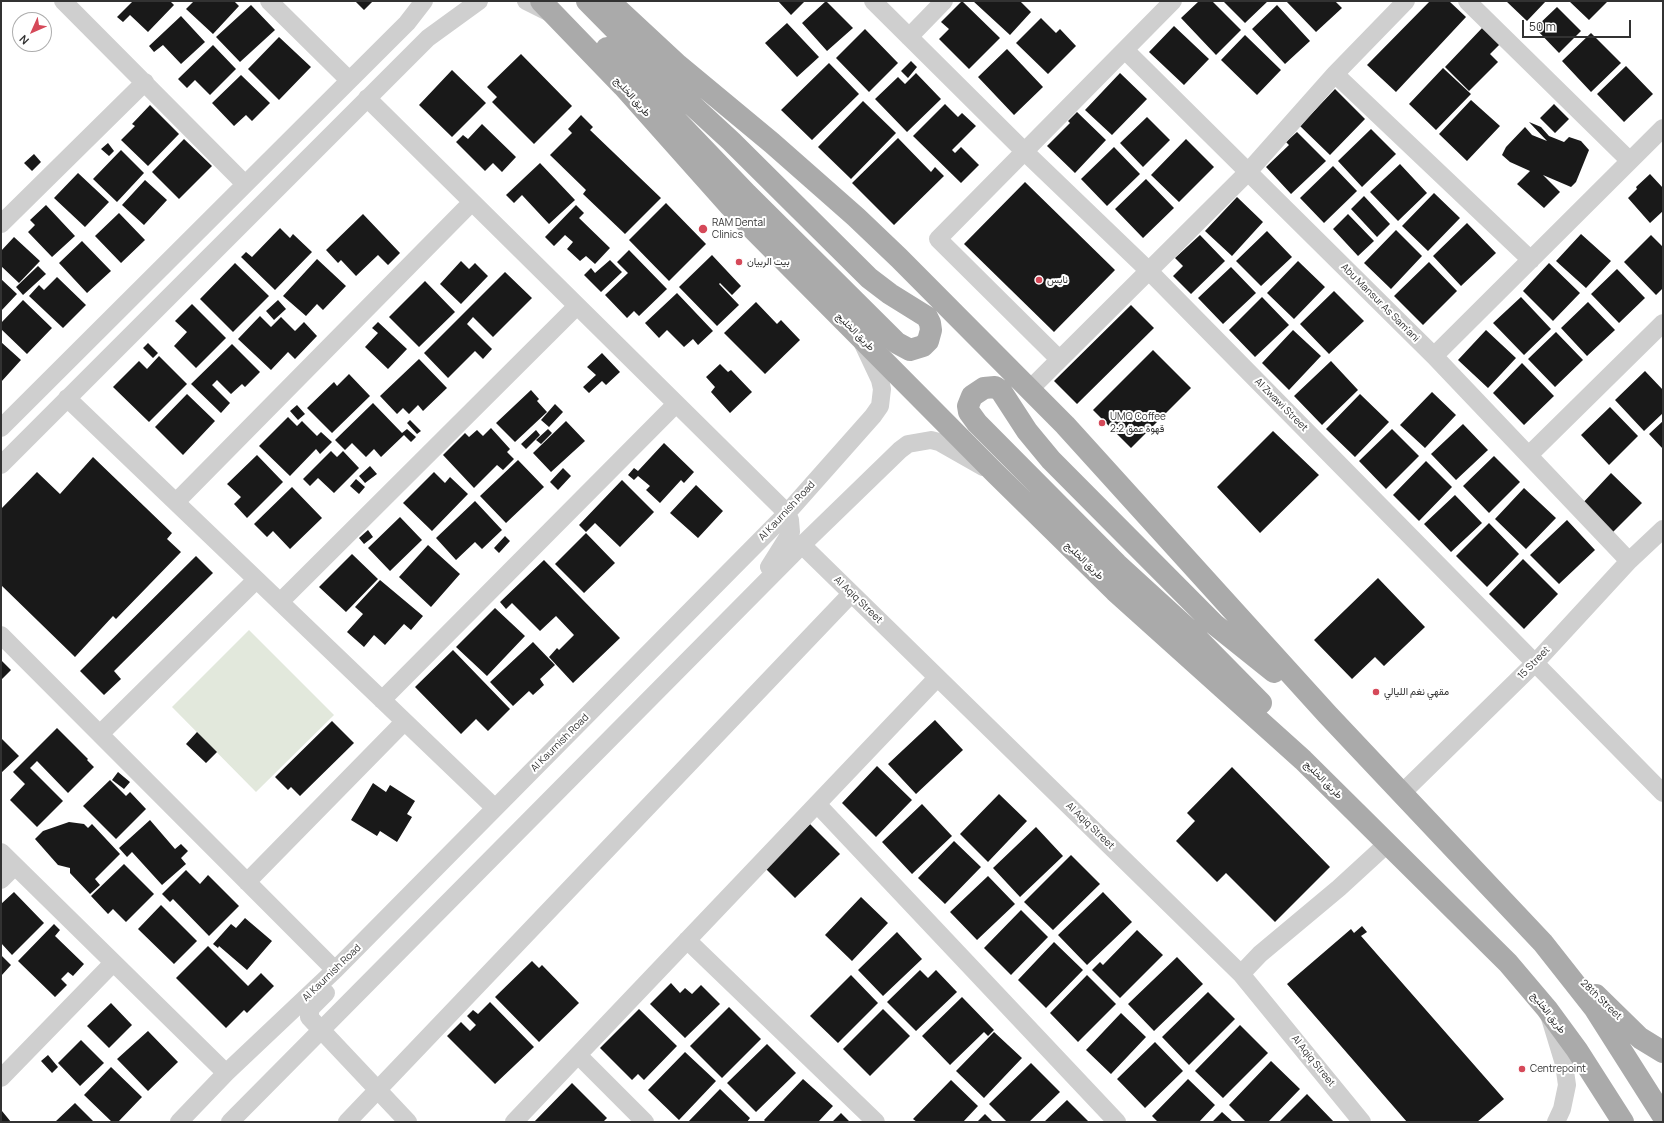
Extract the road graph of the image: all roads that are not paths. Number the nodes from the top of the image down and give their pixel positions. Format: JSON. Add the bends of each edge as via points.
{"nodes":[{"id":1,"x":63,"y":1,"type":"edge"},
{"id":2,"x":269,"y":1,"type":"edge"},
{"id":3,"x":424,"y":1,"type":"edge"},
{"id":4,"x":469,"y":1,"type":"edge"},
{"id":5,"x":480,"y":1,"type":"edge"},
{"id":6,"x":526,"y":1,"type":"edge"},
{"id":7,"x":587,"y":1,"type":"edge"},
{"id":8,"x":609,"y":1,"type":"edge"},
{"id":9,"x":873,"y":1,"type":"edge"},
{"id":10,"x":944,"y":1,"type":"edge"},
{"id":11,"x":1173,"y":1,"type":"edge"},
{"id":12,"x":1406,"y":1,"type":"edge"},
{"id":13,"x":1467,"y":1,"type":"edge"},
{"id":14,"x":549,"y":6,"type":"edge"},
{"id":15,"x":457,"y":16,"type":"junction"},
{"id":16,"x":909,"y":37,"type":"junction"},
{"id":17,"x":1125,"y":50,"type":"junction"},
{"id":18,"x":1335,"y":74,"type":"junction"},
{"id":19,"x":349,"y":80,"type":"junction"},
{"id":20,"x":144,"y":82,"type":"junction"},
{"id":21,"x":367,"y":98,"type":"junction"},
{"id":22,"x":1663,"y":128,"type":"edge"},
{"id":23,"x":1024,"y":151,"type":"junction"},
{"id":24,"x":1630,"y":161,"type":"junction"},
{"id":25,"x":1248,"y":172,"type":"junction"},
{"id":26,"x":245,"y":184,"type":"junction"},
{"id":27,"x":472,"y":202,"type":"junction"},
{"id":28,"x":1,"y":224,"type":"edge"},
{"id":29,"x":1531,"y":260,"type":"junction"},
{"id":30,"x":1149,"y":270,"type":"junction"},
{"id":31,"x":577,"y":306,"type":"junction"},
{"id":32,"x":1663,"y":323,"type":"edge"},
{"id":33,"x":861,"y":338,"type":"junction"},
{"id":34,"x":1434,"y":356,"type":"junction"},
{"id":35,"x":1059,"y":359,"type":"junction"},
{"id":36,"x":1030,"y":390,"type":"junction"},
{"id":37,"x":67,"y":398,"type":"junction"},
{"id":38,"x":676,"y":404,"type":"junction"},
{"id":39,"x":1,"y":428,"type":"edge"},
{"id":40,"x":1529,"y":455,"type":"junction"},
{"id":41,"x":1,"y":465,"type":"edge"},
{"id":42,"x":995,"y":473,"type":"junction"},
{"id":43,"x":176,"y":502,"type":"junction"},
{"id":44,"x":787,"y":513,"type":"junction"},
{"id":45,"x":1663,"y":529,"type":"edge"},
{"id":46,"x":802,"y":545,"type":"junction"},
{"id":47,"x":1629,"y":561,"type":"junction"},
{"id":48,"x":256,"y":580,"type":"junction"},
{"id":49,"x":851,"y":594,"type":"junction"},
{"id":50,"x":280,"y":602,"type":"junction"},
{"id":51,"x":729,"y":619,"type":"junction"},
{"id":52,"x":1,"y":635,"type":"edge"},
{"id":53,"x":1534,"y":663,"type":"junction"},
{"id":54,"x":937,"y":678,"type":"junction"},
{"id":55,"x":382,"y":700,"type":"junction"},
{"id":56,"x":1326,"y":714,"type":"junction"},
{"id":57,"x":404,"y":722,"type":"junction"},
{"id":58,"x":100,"y":734,"type":"junction"},
{"id":59,"x":1663,"y":793,"type":"edge"},
{"id":60,"x":1401,"y":794,"type":"junction"},
{"id":61,"x":817,"y":804,"type":"junction"},
{"id":62,"x":1349,"y":806,"type":"junction"},
{"id":63,"x":495,"y":808,"type":"junction"},
{"id":64,"x":1387,"y":844,"type":"junction"},
{"id":65,"x":1,"y":852,"type":"edge"},
{"id":66,"x":15,"y":866,"type":"junction"},
{"id":67,"x":1,"y":880,"type":"edge"},
{"id":68,"x":247,"y":882,"type":"junction"},
{"id":69,"x":391,"y":914,"type":"junction"},
{"id":70,"x":687,"y":940,"type":"junction"},
{"id":71,"x":1542,"y":943,"type":"junction"},
{"id":72,"x":113,"y":963,"type":"junction"},
{"id":73,"x":335,"y":970,"type":"junction"},
{"id":74,"x":1241,"y":974,"type":"junction"},
{"id":75,"x":1547,"y":1009,"type":"junction"},
{"id":76,"x":321,"y":1031,"type":"junction"},
{"id":77,"x":1663,"y":1052,"type":"edge"},
{"id":78,"x":578,"y":1055,"type":"junction"},
{"id":79,"x":226,"y":1073,"type":"junction"},
{"id":80,"x":1,"y":1078,"type":"edge"},
{"id":81,"x":377,"y":1090,"type":"junction"},
{"id":82,"x":1663,"y":1116,"type":"edge"},
{"id":83,"x":179,"y":1122,"type":"edge"},
{"id":84,"x":230,"y":1122,"type":"edge"},
{"id":85,"x":347,"y":1122,"type":"edge"},
{"id":86,"x":408,"y":1122,"type":"edge"},
{"id":87,"x":514,"y":1122,"type":"edge"},
{"id":88,"x":645,"y":1122,"type":"edge"},
{"id":89,"x":876,"y":1122,"type":"edge"},
{"id":90,"x":1117,"y":1122,"type":"edge"},
{"id":91,"x":1362,"y":1122,"type":"edge"},
{"id":92,"x":1556,"y":1122,"type":"edge"},
{"id":93,"x":1623,"y":1122,"type":"edge"}],
"edges":[{"from":1,"to":20,"type":"street"},
{"from":2,"to":19,"type":"street"},
{"from":3,"to":19,"type":"street","via":[[407,23]]},
{"from":4,"to":15,"type":"street"},
{"from":5,"to":15,"type":"street"},
{"from":6,"to":14,"type":"street"},
{"from":7,"to":14,"type":"main road","via":[[869,278],[927,317],[931,330],[928,341],[923,346],[910,350],[897,343],[747,194],[592,33]]},
{"from":8,"to":36,"type":"main road","via":[[666,54],[856,217]]},
{"from":9,"to":16,"type":"street","name":"Al Zwawi Street"},
{"from":10,"to":16,"type":"street"},
{"from":11,"to":17,"type":"street"},
{"from":12,"to":18,"type":"street"},
{"from":13,"to":24,"type":"street"},
{"from":14,"to":33,"type":"main road","name":"طريق الخليج","via":[[729,205]]},
{"from":15,"to":21,"type":"street","via":[[428,38]]},
{"from":16,"to":23,"type":"street","name":"Al Zwawi Street"},
{"from":17,"to":23,"type":"street"},
{"from":17,"to":25,"type":"street","name":"Abu Mansur As Sam'ani"},
{"from":18,"to":25,"type":"street"},
{"from":18,"to":29,"type":"street"},
{"from":19,"to":26,"type":"street"},
{"from":20,"to":26,"type":"street"},
{"from":20,"to":28,"type":"street"},
{"from":21,"to":27,"type":"street"},
{"from":21,"to":37,"type":"street"},
{"from":22,"to":24,"type":"street"},
{"from":23,"to":30,"type":"street","name":"Al Zwawi Street"},
{"from":23,"to":35,"type":"street","via":[[938,239]]},
{"from":24,"to":29,"type":"street"},
{"from":25,"to":30,"type":"street"},
{"from":25,"to":34,"type":"street","name":"Abu Mansur As Sam'ani"},
{"from":26,"to":39,"type":"street"},
{"from":27,"to":31,"type":"street"},
{"from":27,"to":43,"type":"street"},
{"from":29,"to":34,"type":"street"},
{"from":30,"to":35,"type":"street"},
{"from":30,"to":53,"type":"street","name":"Al Zwawi Street"},
{"from":31,"to":38,"type":"street"},
{"from":31,"to":50,"type":"street"},
{"from":32,"to":40,"type":"street"},
{"from":33,"to":42,"type":"main road","name":"طريق الخليج"},
{"from":33,"to":44,"type":"street","name":"Al Kaurnish Road","via":[[880,380],[880,406]]},
{"from":34,"to":40,"type":"street","name":"Abu Mansur As Sam'ani"},
{"from":35,"to":36,"type":"street"},
{"from":36,"to":56,"type":"main road","via":[[1065,425]]},
{"from":37,"to":41,"type":"street"},
{"from":37,"to":43,"type":"street"},
{"from":38,"to":44,"type":"street"},
{"from":38,"to":55,"type":"street"},
{"from":40,"to":47,"type":"street","name":"Abu Mansur As Sam'ani"},
{"from":42,"to":46,"type":"street","via":[[939,442],[922,440],[908,444]]},
{"from":42,"to":62,"type":"main road","name":"طريق الخليج","via":[[1115,592],[1254,715]]},
{"from":43,"to":48,"type":"street"},
{"from":44,"to":51,"type":"street","via":[[791,532]]},
{"from":44,"to":63,"type":"street","name":"Al Kaurnish Road"},
{"from":45,"to":47,"type":"street","name":"15 Street"},
{"from":46,"to":49,"type":"street","name":"Al Aqiq Street"},
{"from":46,"to":51,"type":"street"},
{"from":47,"to":53,"type":"street","name":"15 Street"},
{"from":48,"to":50,"type":"street"},
{"from":48,"to":58,"type":"street"},
{"from":49,"to":54,"type":"street","name":"Al Aqiq Street"},
{"from":49,"to":81,"type":"street"},
{"from":50,"to":55,"type":"street"},
{"from":51,"to":76,"type":"street"},
{"from":52,"to":58,"type":"street"},
{"from":53,"to":59,"type":"street","name":"Al Zwawi Street"},
{"from":53,"to":60,"type":"street","name":"15 Street"},
{"from":54,"to":61,"type":"street"},
{"from":54,"to":74,"type":"street","name":"Al Aqiq Street"},
{"from":55,"to":57,"type":"street"},
{"from":56,"to":60,"type":"main road"},
{"from":56,"to":62,"type":"main road","via":[[1214,624],[1051,460],[1026,431],[1001,391],[996,387],[984,388],[972,396],[968,406],[972,418],[1117,564],[1186,628],[1273,715]]},
{"from":57,"to":63,"type":"street"},
{"from":57,"to":68,"type":"street"},
{"from":58,"to":68,"type":"street"},
{"from":60,"to":71,"type":"main road"},
{"from":61,"to":70,"type":"street"},
{"from":61,"to":90,"type":"street"},
{"from":62,"to":64,"type":"main road","name":"طريق الخليج"},
{"from":63,"to":69,"type":"street","name":"Al Kaurnish Road"},
{"from":64,"to":74,"type":"street","via":[[1260,954]]},
{"from":64,"to":75,"type":"main road","name":"طريق الخليج","via":[[1508,963]]},
{"from":65,"to":66,"type":"street"},
{"from":66,"to":67,"type":"street"},
{"from":66,"to":72,"type":"street"},
{"from":68,"to":73,"type":"street"},
{"from":69,"to":73,"type":"street","name":"Al Kaurnish Road"},
{"from":69,"to":76,"type":"street","via":[[375,941],[311,1008],[309,1017]]},
{"from":70,"to":78,"type":"street"},
{"from":70,"to":89,"type":"street"},
{"from":71,"to":77,"type":"main road","name":"28th Street","via":[[1640,1038]]},
{"from":71,"to":82,"type":"main road","via":[[1595,1009]]},
{"from":72,"to":79,"type":"street"},
{"from":72,"to":80,"type":"street"},
{"from":73,"to":79,"type":"street","name":"Al Kaurnish Road"},
{"from":74,"to":91,"type":"street","name":"Al Aqiq Street"},
{"from":75,"to":92,"type":"street","via":[[1564,1064],[1566,1085],[1562,1109]]},
{"from":75,"to":93,"type":"main road","name":"طريق الخليج","via":[[1577,1050]]},
{"from":76,"to":81,"type":"street"},
{"from":76,"to":84,"type":"street"},
{"from":78,"to":87,"type":"street"},
{"from":78,"to":88,"type":"street"},
{"from":79,"to":83,"type":"street","name":"Al Kaurnish Road"},
{"from":81,"to":85,"type":"street"},
{"from":81,"to":86,"type":"street"}]}
